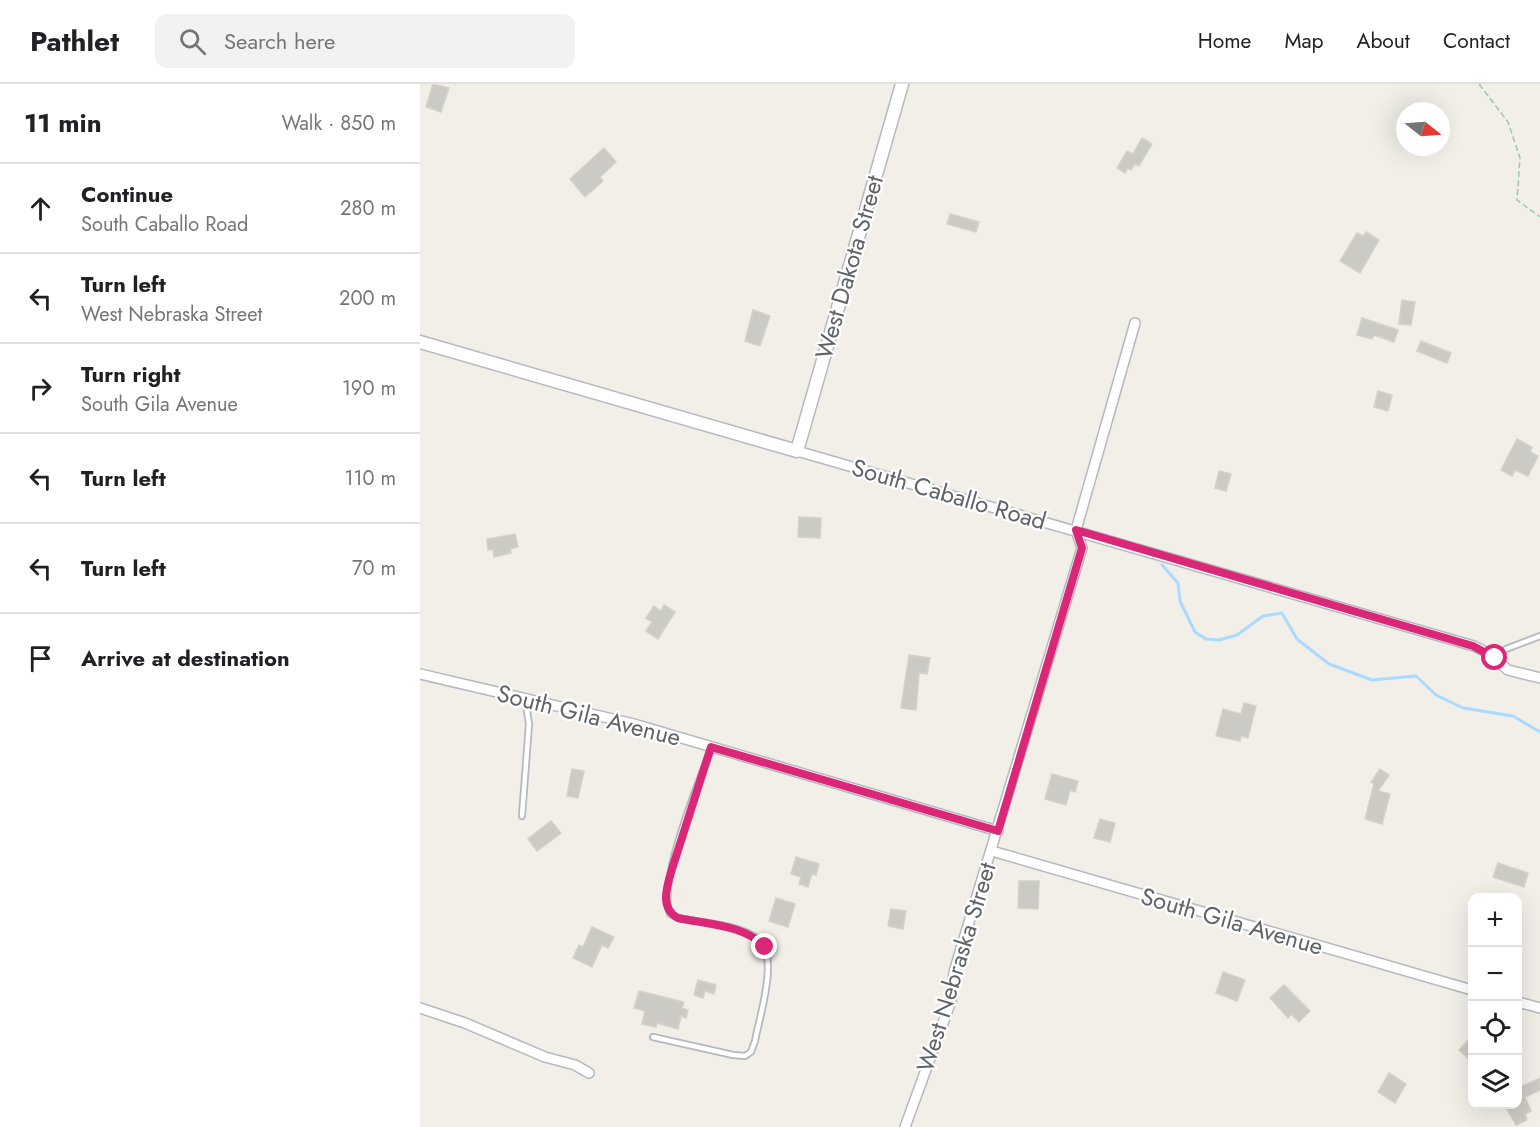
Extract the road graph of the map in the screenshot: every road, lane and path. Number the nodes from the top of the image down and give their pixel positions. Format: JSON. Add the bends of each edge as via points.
{"nodes":[{"id":1,"x":903,"y":84,"type":"edge"},
{"id":2,"x":1479,"y":84,"type":"edge"},
{"id":3,"x":1540,"y":217,"type":"edge"},
{"id":4,"x":1135,"y":323,"type":"dead end"},
{"id":5,"x":420,"y":342,"type":"edge"},
{"id":6,"x":797,"y":451,"type":"junction"},
{"id":7,"x":1076,"y":530,"type":"junction"},
{"id":8,"x":1540,"y":636,"type":"edge"},
{"id":9,"x":1495,"y":658,"type":"junction"},
{"id":10,"x":420,"y":674,"type":"edge"},
{"id":11,"x":1540,"y":678,"type":"edge"},
{"id":12,"x":525,"y":698,"type":"junction"},
{"id":13,"x":711,"y":747,"type":"junction"},
{"id":14,"x":522,"y":816,"type":"dead end"},
{"id":15,"x":998,"y":831,"type":"junction"},
{"id":16,"x":992,"y":851,"type":"junction"},
{"id":17,"x":1468,"y":989,"type":"edge"},
{"id":18,"x":1522,"y":1003,"type":"edge"},
{"id":19,"x":420,"y":1008,"type":"edge"},
{"id":20,"x":1540,"y":1008,"type":"edge"},
{"id":21,"x":653,"y":1037,"type":"dead end"},
{"id":22,"x":589,"y":1073,"type":"dead end"},
{"id":23,"x":905,"y":1127,"type":"edge"}],
"edges":[{"from":1,"to":6,"type":"street","name":"West Dakota Street"},
{"from":2,"to":3,"type":"path","via":[[1508,122],[1520,158],[1517,200]]},
{"from":4,"to":7,"type":"street","name":"West Nebraska Street"},
{"from":5,"to":6,"type":"street","name":"South Caballo Road"},
{"from":6,"to":7,"type":"street","name":"South Caballo Road"},
{"from":7,"to":9,"type":"street","name":"South Caballo Road","via":[[1473,646]]},
{"from":7,"to":15,"type":"street","name":"West Nebraska Street","via":[[1082,548]]},
{"from":8,"to":9,"type":"lane","via":[[1506,649]]},
{"from":9,"to":11,"type":"street","name":"South Caballo Road","via":[[1508,670]]},
{"from":10,"to":12,"type":"street","name":"South Gila Avenue"},
{"from":12,"to":13,"type":"street","name":"South Gila Avenue"},
{"from":12,"to":14,"type":"lane","via":[[529,724]]},
{"from":13,"to":15,"type":"street","name":"South Gila Avenue"},
{"from":13,"to":21,"type":"lane","via":[[675,858],[666,900],[670,914],[678,918],[744,932],[759,939],[765,947],[768,970],[755,1041],[752,1052],[745,1056]]},
{"from":15,"to":16,"type":"street","name":"West Nebraska Street"},
{"from":16,"to":17,"type":"street","name":"South Gila Avenue"},
{"from":16,"to":23,"type":"street","name":"West Nebraska Street","via":[[954,972],[951,1001]]},
{"from":18,"to":20,"type":"street"},
{"from":19,"to":22,"type":"street"}]}
